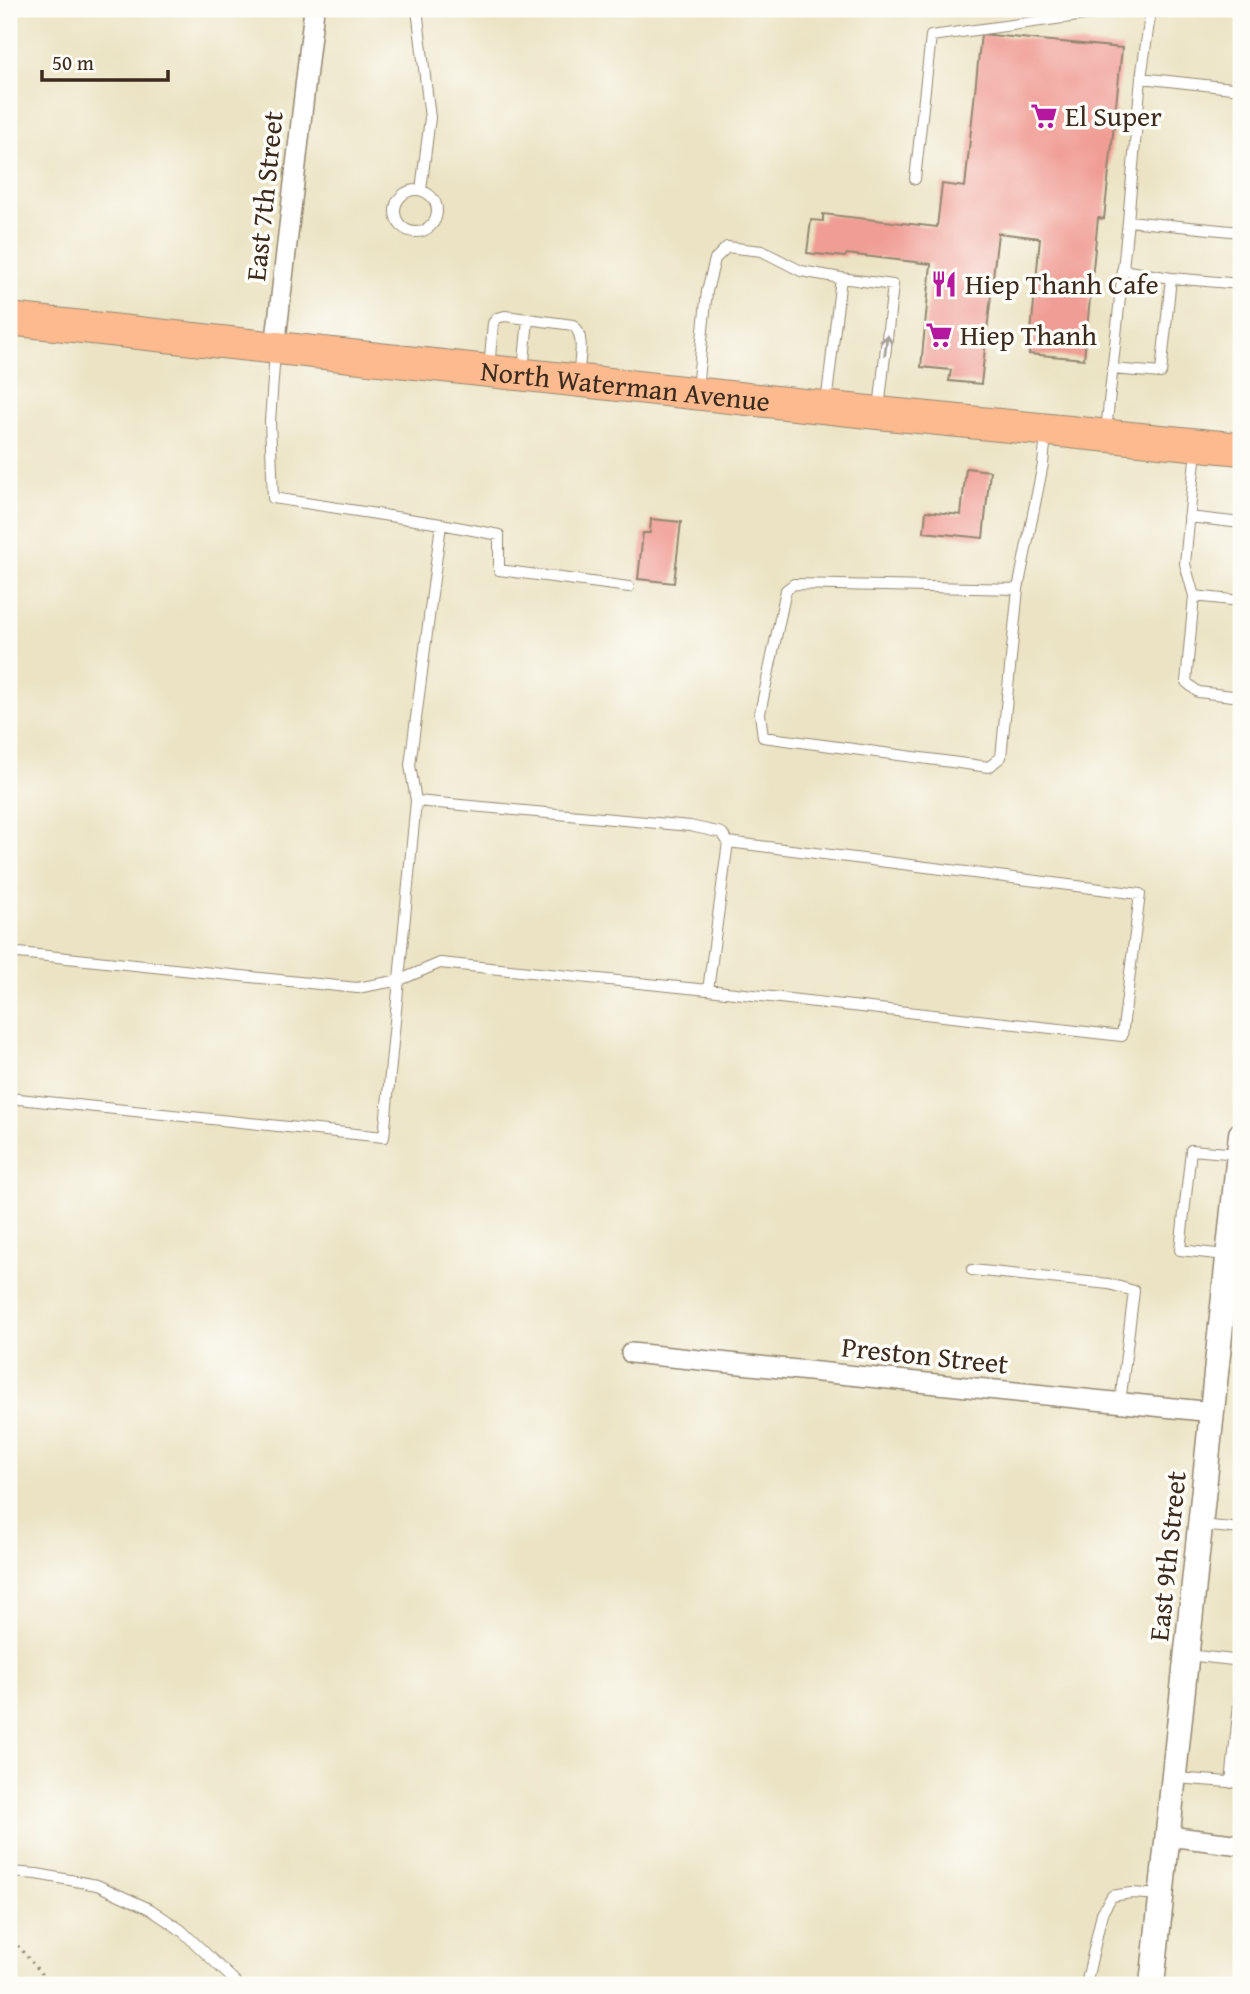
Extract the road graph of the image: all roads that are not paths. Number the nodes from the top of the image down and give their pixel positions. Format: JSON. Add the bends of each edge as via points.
{"nodes":[{"id":1,"x":314,"y":9,"type":"edge"},
{"id":2,"x":417,"y":9,"type":"edge"},
{"id":3,"x":1130,"y":9,"type":"edge"},
{"id":4,"x":1151,"y":9,"type":"edge"},
{"id":5,"x":1141,"y":78,"type":"junction"},
{"id":6,"x":1241,"y":89,"type":"edge"},
{"id":7,"x":915,"y":179,"type":"dead end"},
{"id":8,"x":421,"y":190,"type":"junction"},
{"id":9,"x":1128,"y":221,"type":"junction"},
{"id":10,"x":1241,"y":232,"type":"edge"},
{"id":11,"x":1122,"y":270,"type":"junction"},
{"id":12,"x":841,"y":278,"type":"junction"},
{"id":13,"x":1171,"y":278,"type":"junction"},
{"id":14,"x":1241,"y":284,"type":"edge"},
{"id":15,"x":9,"y":319,"type":"edge"},
{"id":16,"x":528,"y":319,"type":"junction"},
{"id":17,"x":275,"y":348,"type":"junction"},
{"id":18,"x":1112,"y":369,"type":"junction"},
{"id":19,"x":489,"y":371,"type":"junction"},
{"id":20,"x":523,"y":375,"type":"junction"},
{"id":21,"x":577,"y":381,"type":"junction"},
{"id":22,"x":696,"y":393,"type":"junction"},
{"id":23,"x":826,"y":407,"type":"junction"},
{"id":24,"x":878,"y":413,"type":"junction"},
{"id":25,"x":1046,"y":430,"type":"junction"},
{"id":26,"x":1105,"y":436,"type":"junction"},
{"id":27,"x":1197,"y":445,"type":"junction"},
{"id":28,"x":1241,"y":449,"type":"edge"},
{"id":29,"x":1189,"y":517,"type":"junction"},
{"id":30,"x":1241,"y":523,"type":"edge"},
{"id":31,"x":440,"y":524,"type":"junction"},
{"id":32,"x":629,"y":587,"type":"dead end"},
{"id":33,"x":1018,"y":589,"type":"junction"},
{"id":34,"x":1194,"y":596,"type":"junction"},
{"id":35,"x":1241,"y":601,"type":"edge"},
{"id":36,"x":1241,"y":697,"type":"edge"},
{"id":37,"x":416,"y":801,"type":"junction"},
{"id":38,"x":728,"y":842,"type":"junction"},
{"id":39,"x":9,"y":952,"type":"edge"},
{"id":40,"x":400,"y":980,"type":"junction"},
{"id":41,"x":708,"y":990,"type":"junction"},
{"id":42,"x":9,"y":1098,"type":"edge"},
{"id":43,"x":1240,"y":1144,"type":"edge"},
{"id":44,"x":1233,"y":1261,"type":"edge"},
{"id":45,"x":972,"y":1270,"type":"dead end"},
{"id":46,"x":631,"y":1353,"type":"dead end"},
{"id":47,"x":1119,"y":1403,"type":"junction"},
{"id":48,"x":1213,"y":1412,"type":"junction"},
{"id":49,"x":1200,"y":1525,"type":"junction"},
{"id":50,"x":1241,"y":1529,"type":"edge"},
{"id":51,"x":1187,"y":1655,"type":"junction"},
{"id":52,"x":1241,"y":1672,"type":"edge"},
{"id":53,"x":1241,"y":1684,"type":"edge"},
{"id":54,"x":1174,"y":1778,"type":"junction"},
{"id":55,"x":1236,"y":1783,"type":"edge"},
{"id":56,"x":1168,"y":1836,"type":"junction"},
{"id":57,"x":1231,"y":1843,"type":"edge"},
{"id":58,"x":9,"y":1872,"type":"edge"},
{"id":59,"x":1161,"y":1895,"type":"junction"},
{"id":60,"x":239,"y":1985,"type":"edge"},
{"id":61,"x":1086,"y":1985,"type":"edge"},
{"id":62,"x":1152,"y":1985,"type":"edge"}],
"edges":[{"from":1,"to":17,"type":"street","name":"East 7th Street"},
{"from":2,"to":8,"type":"lane","via":[[430,118]]},
{"from":3,"to":7,"type":"lane","via":[[931,36]]},
{"from":4,"to":5,"type":"lane"},
{"from":5,"to":6,"type":"lane"},
{"from":5,"to":9,"type":"lane"},
{"from":8,"to":8,"type":"lane","via":[[407,191],[395,206],[397,220],[413,232],[427,229],[436,218],[437,204]]},
{"from":9,"to":10,"type":"lane"},
{"from":9,"to":11,"type":"lane"},
{"from":11,"to":13,"type":"lane"},
{"from":11,"to":18,"type":"lane"},
{"from":12,"to":22,"type":"lane","via":[[801,271],[762,251],[727,247],[715,259],[708,290]]},
{"from":12,"to":23,"type":"lane"},
{"from":24,"to":12,"type":"lane","one_way":true,"via":[[893,285]]},
{"from":13,"to":14,"type":"lane"},
{"from":13,"to":18,"type":"lane","via":[[1161,373]]},
{"from":15,"to":17,"type":"main road","name":"North Waterman Avenue"},
{"from":16,"to":19,"type":"lane","via":[[505,316],[493,323]]},
{"from":16,"to":20,"type":"lane"},
{"from":16,"to":21,"type":"lane","via":[[577,327],[581,338]]},
{"from":17,"to":19,"type":"main road","name":"North Waterman Avenue"},
{"from":17,"to":31,"type":"lane","via":[[270,421],[273,499]]},
{"from":18,"to":26,"type":"lane"},
{"from":19,"to":20,"type":"main road","name":"North Waterman Avenue"},
{"from":20,"to":21,"type":"main road","name":"North Waterman Avenue"},
{"from":21,"to":22,"type":"main road","name":"North Waterman Avenue"},
{"from":22,"to":23,"type":"main road","name":"North Waterman Avenue"},
{"from":23,"to":24,"type":"main road","name":"North Waterman Avenue"},
{"from":24,"to":25,"type":"main road","name":"North Waterman Avenue"},
{"from":25,"to":26,"type":"main road","name":"North Waterman Avenue"},
{"from":25,"to":33,"type":"lane"},
{"from":26,"to":27,"type":"main road","name":"North Waterman Avenue"},
{"from":27,"to":28,"type":"main road","name":"North Waterman Avenue"},
{"from":27,"to":29,"type":"lane"},
{"from":29,"to":30,"type":"lane"},
{"from":29,"to":34,"type":"lane","via":[[1185,564]]},
{"from":31,"to":32,"type":"lane","via":[[499,535],[499,570]]},
{"from":31,"to":37,"type":"lane","via":[[410,765]]},
{"from":33,"to":33,"type":"lane","via":[[1001,757],[989,767],[763,737],[760,713],[786,590],[794,584]]},
{"from":34,"to":35,"type":"lane"},
{"from":34,"to":36,"type":"lane","via":[[1186,682],[1198,692]]},
{"from":37,"to":38,"type":"lane","via":[[690,826],[722,833]]},
{"from":37,"to":40,"type":"lane"},
{"from":38,"to":41,"type":"lane"},
{"from":38,"to":41,"type":"lane","via":[[1140,894],[1122,1036]]},
{"from":39,"to":40,"type":"lane","via":[[357,988]]},
{"from":40,"to":41,"type":"lane","via":[[440,962]]},
{"from":40,"to":42,"type":"lane","via":[[384,1137]]},
{"from":43,"to":44,"type":"street","name":"East 9th Street"},
{"from":43,"to":44,"type":"lane","via":[[1191,1150],[1180,1250]]},
{"from":44,"to":48,"type":"street","name":"East 9th Street"},
{"from":45,"to":47,"type":"lane","via":[[1109,1284],[1134,1291]]},
{"from":46,"to":47,"type":"street","name":"Preston Street"},
{"from":47,"to":48,"type":"street","name":"Preston Street"},
{"from":48,"to":49,"type":"street","name":"East 9th Street"},
{"from":49,"to":50,"type":"lane"},
{"from":49,"to":51,"type":"street","name":"East 9th Street"},
{"from":51,"to":52,"type":"lane","via":[[1233,1660]]},
{"from":51,"to":54,"type":"street","name":"East 9th Street"},
{"from":53,"to":55,"type":"lane"},
{"from":54,"to":55,"type":"lane"},
{"from":54,"to":56,"type":"street","name":"East 9th Street"},
{"from":56,"to":57,"type":"street"},
{"from":56,"to":59,"type":"street","name":"East 9th Street"},
{"from":58,"to":60,"type":"lane","via":[[96,1885],[150,1909],[181,1930]]},
{"from":59,"to":61,"type":"lane","via":[[1112,1896],[1102,1913]]},
{"from":59,"to":62,"type":"street","name":"East 9th Street"}]}
